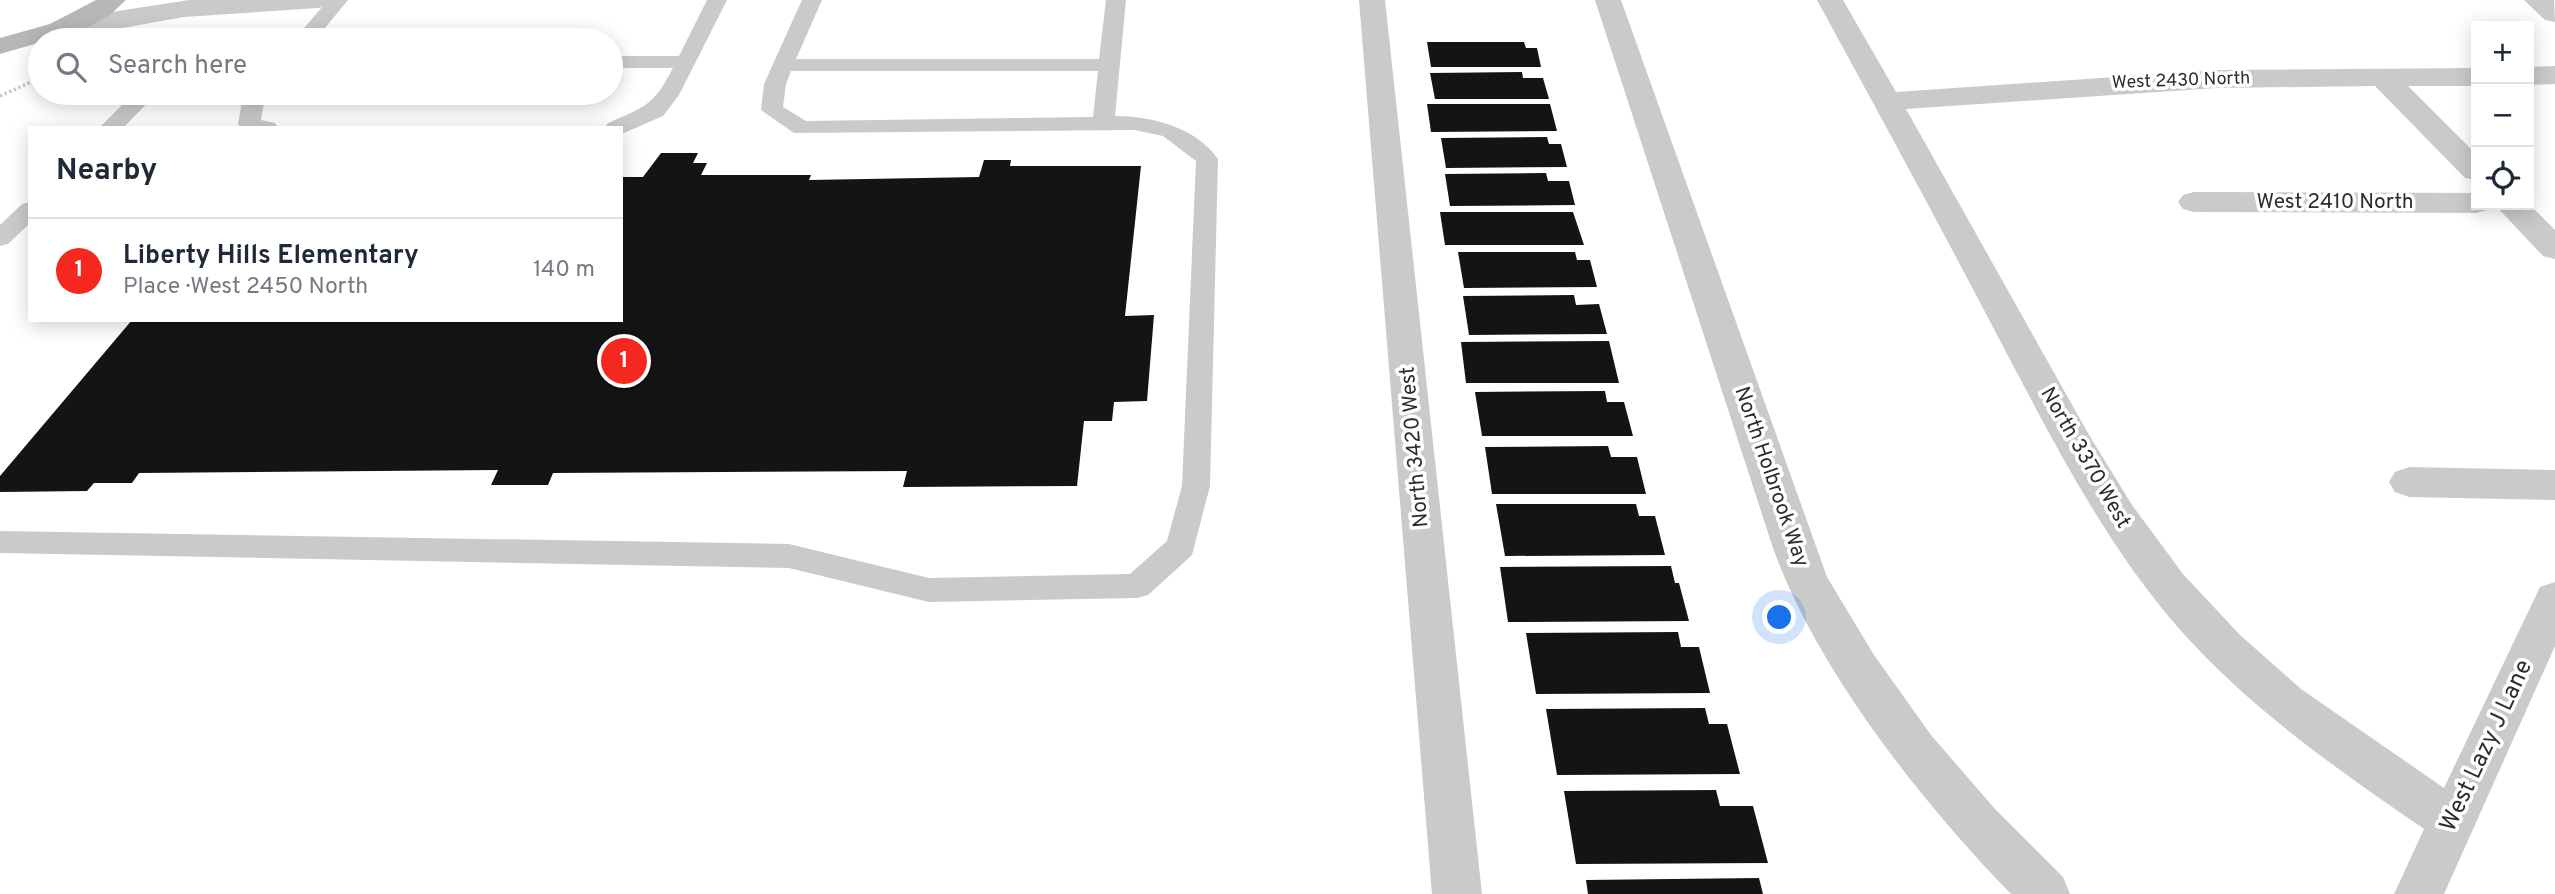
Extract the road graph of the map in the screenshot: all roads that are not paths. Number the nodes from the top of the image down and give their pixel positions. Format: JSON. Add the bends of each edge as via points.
{"nodes":[{"id":1,"x":113,"y":0,"type":"edge"},
{"id":2,"x":295,"y":0,"type":"edge"},
{"id":3,"x":318,"y":0,"type":"edge"},
{"id":4,"x":338,"y":0,"type":"edge"},
{"id":5,"x":717,"y":0,"type":"edge"},
{"id":6,"x":812,"y":0,"type":"edge"},
{"id":7,"x":1116,"y":0,"type":"edge"},
{"id":8,"x":1372,"y":0,"type":"edge"},
{"id":9,"x":1608,"y":0,"type":"edge"},
{"id":10,"x":1830,"y":0,"type":"edge"},
{"id":11,"x":2537,"y":0,"type":"edge"},
{"id":12,"x":2555,"y":14,"type":"edge"},
{"id":13,"x":65,"y":28,"type":"edge"},
{"id":14,"x":72,"y":28,"type":"edge"},
{"id":15,"x":314,"y":28,"type":"edge"},
{"id":16,"x":28,"y":41,"type":"edge"},
{"id":17,"x":7,"y":48,"type":"edge"},
{"id":18,"x":623,"y":62,"type":"edge"},
{"id":19,"x":687,"y":62,"type":"junction"},
{"id":20,"x":784,"y":65,"type":"junction"},
{"id":21,"x":1108,"y":65,"type":"junction"},
{"id":22,"x":2555,"y":75,"type":"edge"},
{"id":23,"x":2534,"y":76,"type":"edge"},
{"id":24,"x":2471,"y":77,"type":"edge"},
{"id":25,"x":2383,"y":78,"type":"junction"},
{"id":26,"x":1887,"y":100,"type":"junction"},
{"id":27,"x":134,"y":105,"type":"edge"},
{"id":28,"x":252,"y":105,"type":"edge"},
{"id":29,"x":1103,"y":124,"type":"junction"},
{"id":30,"x":112,"y":126,"type":"edge"},
{"id":31,"x":258,"y":126,"type":"edge"},
{"id":32,"x":621,"y":126,"type":"edge"},
{"id":33,"x":2471,"y":166,"type":"edge"},
{"id":34,"x":2194,"y":202,"type":"dead end"},
{"id":35,"x":2471,"y":203,"type":"edge"},
{"id":36,"x":2516,"y":210,"type":"edge"},
{"id":37,"x":28,"y":211,"type":"edge"},
{"id":38,"x":0,"y":239,"type":"edge"},
{"id":39,"x":2555,"y":249,"type":"edge"},
{"id":40,"x":2409,"y":482,"type":"dead end"},
{"id":41,"x":2555,"y":485,"type":"edge"},
{"id":42,"x":0,"y":542,"type":"edge"},
{"id":43,"x":2555,"y":599,"type":"edge"},
{"id":44,"x":2453,"y":821,"type":"junction"},
{"id":45,"x":1457,"y":894,"type":"edge"},
{"id":46,"x":2045,"y":894,"type":"edge"},
{"id":47,"x":2419,"y":894,"type":"edge"}],
"edges":[{"from":1,"to":13,"type":"street"},
{"from":2,"to":3,"type":"street"},
{"from":2,"to":14,"type":"street","via":[[176,9]]},
{"from":4,"to":15,"type":"lane"},
{"from":5,"to":19,"type":"lane"},
{"from":6,"to":20,"type":"lane"},
{"from":7,"to":21,"type":"lane"},
{"from":8,"to":45,"type":"street","name":"North 3420 West"},
{"from":9,"to":46,"type":"street","name":"North Holbrook Way","via":[[1808,582],[1855,665],[1922,756]]},
{"from":10,"to":26,"type":"street","name":"North 3370 West"},
{"from":11,"to":12,"type":"street"},
{"from":16,"to":17,"type":"street"},
{"from":18,"to":19,"type":"lane"},
{"from":19,"to":32,"type":"lane","via":[[656,111]]},
{"from":20,"to":21,"type":"lane"},
{"from":20,"to":29,"type":"lane","via":[[775,84],[772,110],[802,128]]},
{"from":21,"to":29,"type":"lane"},
{"from":22,"to":23,"type":"street"},
{"from":24,"to":25,"type":"street","name":"West 2430 North"},
{"from":25,"to":26,"type":"street","name":"West 2430 North","via":[[2217,79]]},
{"from":25,"to":33,"type":"street"},
{"from":26,"to":44,"type":"street","name":"North 3370 West","via":[[2073,442],[2154,566],[2196,619],[2271,692]]},
{"from":27,"to":30,"type":"lane"},
{"from":28,"to":31,"type":"lane","via":[[249,124]]},
{"from":29,"to":42,"type":"lane","via":[[1134,123],[1170,131],[1206,159],[1196,486],[1181,547],[1137,586],[929,590],[789,556]]},
{"from":34,"to":35,"type":"street","name":"West 2410 North"},
{"from":36,"to":39,"type":"street"},
{"from":37,"to":38,"type":"lane"},
{"from":40,"to":41,"type":"street"},
{"from":43,"to":44,"type":"street","name":"West Lazy J Lane"},
{"from":44,"to":47,"type":"street","name":"West Lazy J Lane"}]}
